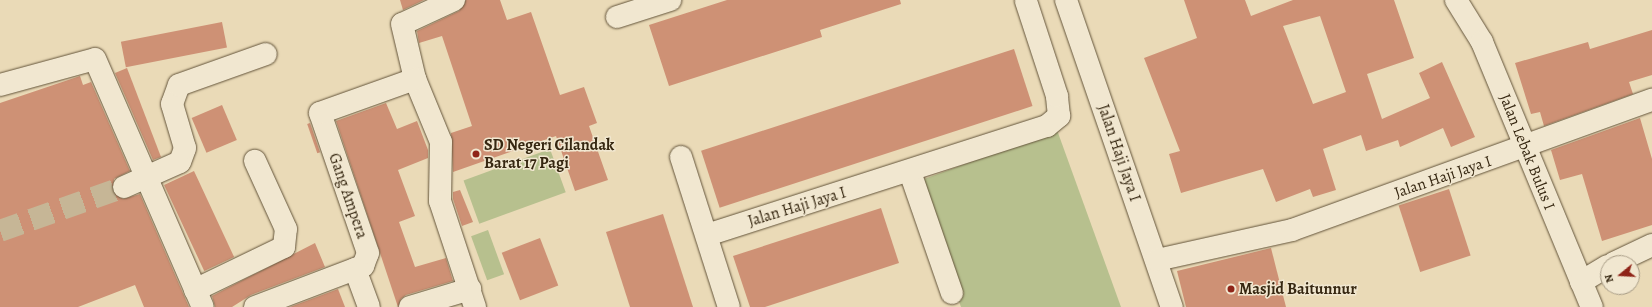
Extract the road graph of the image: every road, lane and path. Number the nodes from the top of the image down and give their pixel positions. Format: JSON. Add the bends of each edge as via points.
{"nodes":[{"id":1,"x":454,"y":0,"type":"edge"},
{"id":2,"x":670,"y":0,"type":"edge"},
{"id":3,"x":1026,"y":0,"type":"edge"},
{"id":4,"x":1066,"y":0,"type":"edge"},
{"id":5,"x":1456,"y":0,"type":"edge"},
{"id":6,"x":617,"y":17,"type":"dead end"},
{"id":7,"x":266,"y":54,"type":"dead end"},
{"id":8,"x":415,"y":79,"type":"junction"},
{"id":9,"x":0,"y":85,"type":"edge"},
{"id":10,"x":1652,"y":100,"type":"edge"},
{"id":11,"x":1526,"y":148,"type":"junction"},
{"id":12,"x":681,"y":157,"type":"dead end"},
{"id":13,"x":255,"y":161,"type":"dead end"},
{"id":14,"x":910,"y":172,"type":"junction"},
{"id":15,"x":147,"y":178,"type":"junction"},
{"id":16,"x":124,"y":187,"type":"tunnel mouth"},
{"id":17,"x":707,"y":235,"type":"junction"},
{"id":18,"x":1652,"y":245,"type":"edge"},
{"id":19,"x":1631,"y":255,"type":"edge"},
{"id":20,"x":1156,"y":260,"type":"junction"},
{"id":21,"x":355,"y":269,"type":"junction"},
{"id":22,"x":1600,"y":271,"type":"edge"},
{"id":23,"x":1581,"y":282,"type":"junction"},
{"id":24,"x":952,"y":292,"type":"dead end"},
{"id":25,"x":199,"y":298,"type":"edge"},
{"id":26,"x":472,"y":298,"type":"edge"},
{"id":27,"x":255,"y":307,"type":"edge"},
{"id":28,"x":369,"y":307,"type":"edge"},
{"id":29,"x":410,"y":307,"type":"edge"},
{"id":30,"x":729,"y":307,"type":"edge"},
{"id":31,"x":1172,"y":307,"type":"edge"},
{"id":32,"x":1592,"y":307,"type":"edge"}],
"edges":[{"from":1,"to":8,"type":"street","via":[[402,24]]},
{"from":2,"to":6,"type":"street"},
{"from":3,"to":14,"type":"street","name":"Jalan Haji Jaya I","via":[[1057,96],[1059,116],[1047,126]]},
{"from":4,"to":20,"type":"street","name":"Jalan Haji Jaya I"},
{"from":5,"to":11,"type":"street","name":"Jalan Lebak Bulus I","via":[[1482,42]]},
{"from":7,"to":15,"type":"street","via":[[179,86],[172,104],[185,148],[180,162]]},
{"from":8,"to":21,"type":"street","name":"Gang Ampera","via":[[320,112],[368,253],[363,266]]},
{"from":8,"to":26,"type":"street","via":[[441,142],[440,200]]},
{"from":9,"to":15,"type":"street","via":[[95,59]]},
{"from":10,"to":11,"type":"street","name":"Jalan Haji Jaya I"},
{"from":11,"to":20,"type":"street","name":"Jalan Haji Jaya I","via":[[1292,230]]},
{"from":11,"to":23,"type":"street","name":"Jalan Lebak Bulus I"},
{"from":12,"to":17,"type":"street"},
{"from":13,"to":25,"type":"street","via":[[286,229],[284,247]]},
{"from":14,"to":17,"type":"street","name":"Jalan Haji Jaya I"},
{"from":14,"to":24,"type":"street"},
{"from":15,"to":16,"type":"street"},
{"from":15,"to":25,"type":"street"},
{"from":17,"to":30,"type":"street"},
{"from":18,"to":19,"type":"street"},
{"from":20,"to":31,"type":"street","name":"Jalan Haji Jaya I"},
{"from":21,"to":27,"type":"street","name":"Gang Ampera"},
{"from":21,"to":28,"type":"street"},
{"from":22,"to":23,"type":"street"},
{"from":23,"to":32,"type":"street","name":"Jalan Lebak Bulus I"},
{"from":26,"to":29,"type":"street"}]}
